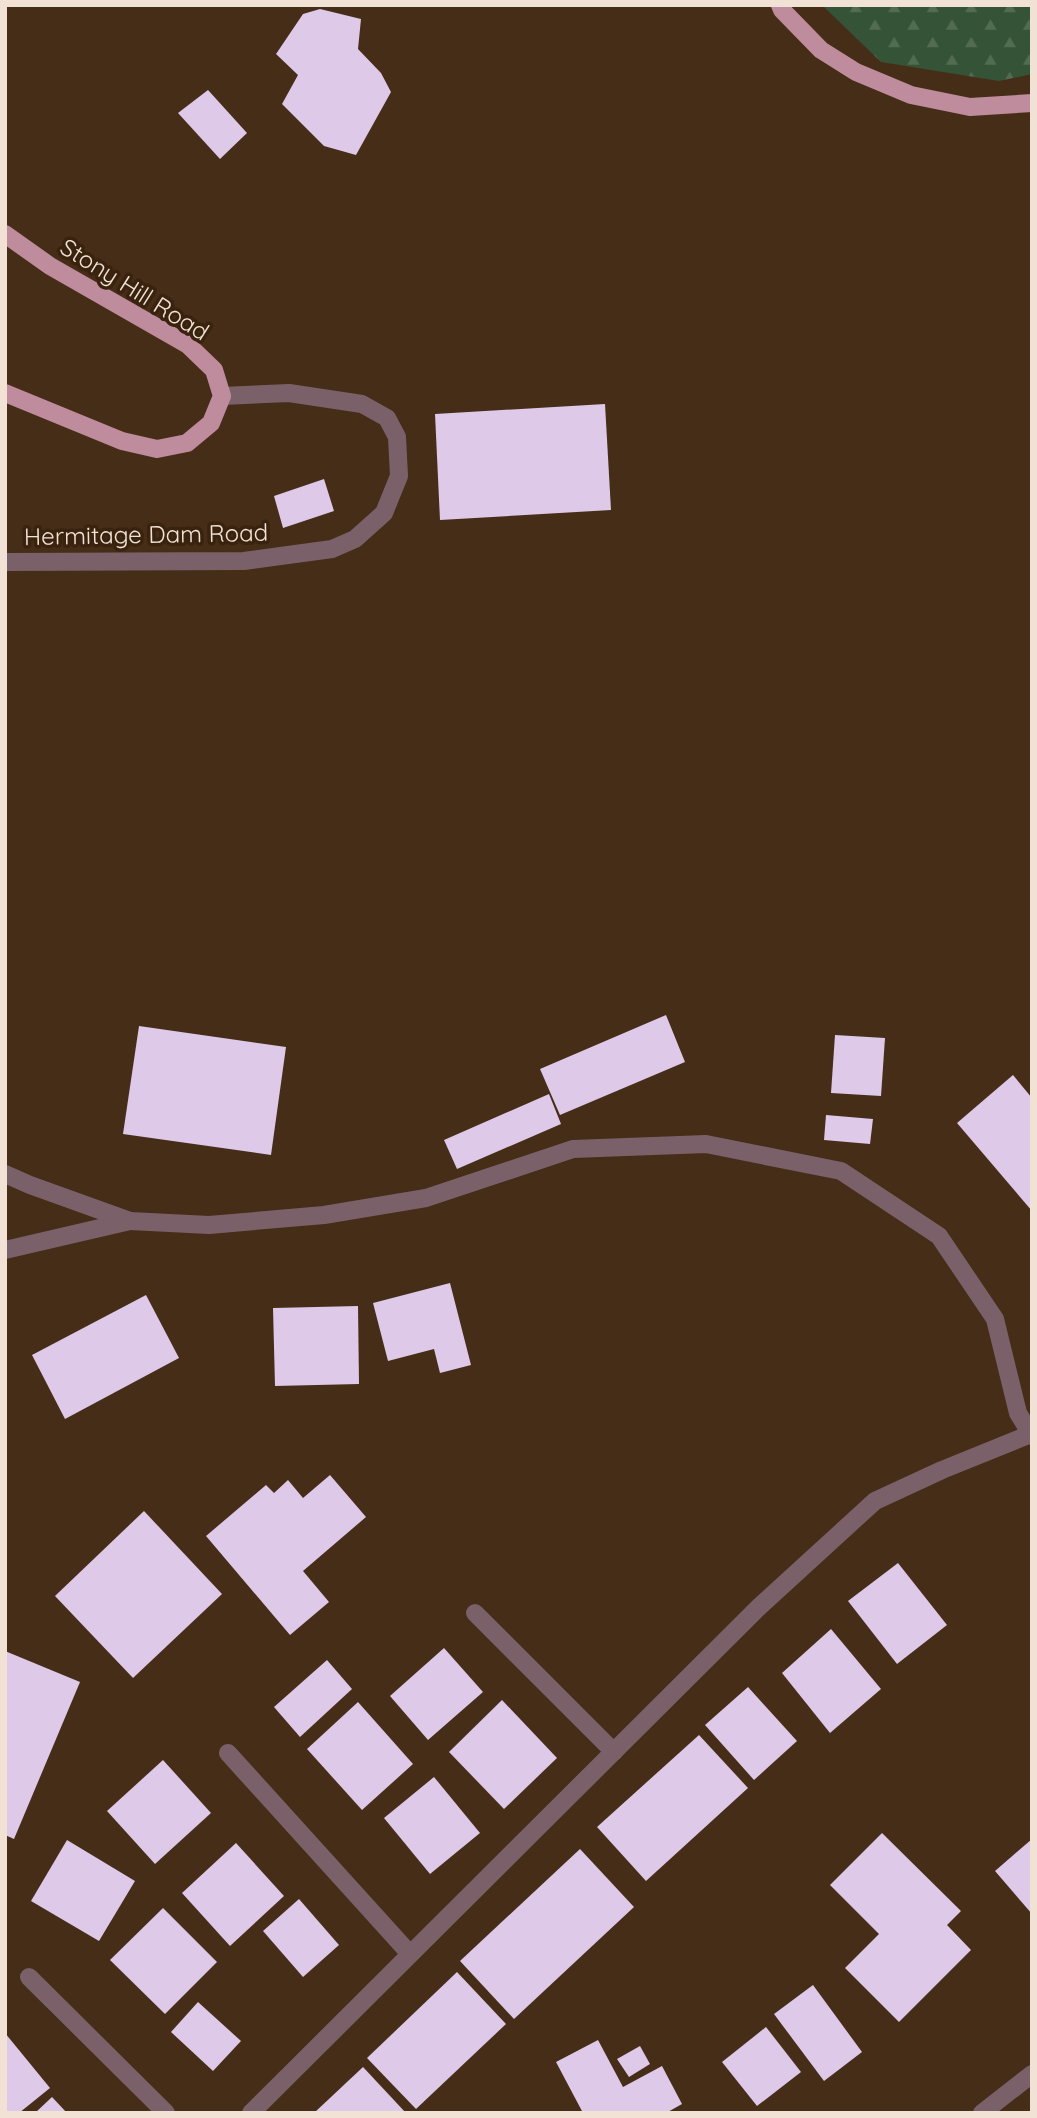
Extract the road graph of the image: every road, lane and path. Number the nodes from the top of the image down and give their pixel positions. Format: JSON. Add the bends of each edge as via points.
{"nodes":[{"id":1,"x":780,"y":5,"type":"edge"},
{"id":2,"x":1032,"y":103,"type":"edge"},
{"id":3,"x":5,"y":234,"type":"edge"},
{"id":4,"x":5,"y":393,"type":"edge"},
{"id":5,"x":222,"y":396,"type":"junction"},
{"id":6,"x":5,"y":562,"type":"edge"},
{"id":7,"x":5,"y":1174,"type":"edge"},
{"id":8,"x":130,"y":1221,"type":"junction"},
{"id":9,"x":5,"y":1250,"type":"edge"},
{"id":10,"x":1031,"y":1435,"type":"edge"},
{"id":11,"x":475,"y":1613,"type":"dead end"},
{"id":12,"x":614,"y":1752,"type":"junction"},
{"id":13,"x":228,"y":1753,"type":"dead end"},
{"id":14,"x":410,"y":1954,"type":"junction"},
{"id":15,"x":29,"y":1977,"type":"dead end"},
{"id":16,"x":1032,"y":2074,"type":"edge"},
{"id":17,"x":166,"y":2113,"type":"edge"},
{"id":18,"x":251,"y":2113,"type":"edge"},
{"id":19,"x":982,"y":2113,"type":"edge"}],
"edges":[{"from":1,"to":2,"type":"main road","via":[[821,50],[856,72],[911,95],[971,107]]},
{"from":3,"to":5,"type":"main road","name":"Stony Hill Road","via":[[50,266],[188,345],[214,370]]},
{"from":4,"to":5,"type":"main road","via":[[122,441],[157,449],[187,443],[211,423]]},
{"from":5,"to":6,"type":"street","name":"Hermitage Dam Road","via":[[289,393],[362,404],[387,418],[397,437],[398,476],[384,513],[355,539],[332,549],[244,561]]},
{"from":7,"to":8,"type":"street"},
{"from":8,"to":9,"type":"street"},
{"from":8,"to":10,"type":"street","via":[[209,1225],[324,1215],[426,1198],[573,1149],[706,1144],[841,1171],[939,1236],[995,1319],[1018,1413]]},
{"from":10,"to":12,"type":"street","via":[[875,1501]]},
{"from":11,"to":12,"type":"street"},
{"from":12,"to":14,"type":"street"},
{"from":13,"to":14,"type":"street"},
{"from":14,"to":18,"type":"street"},
{"from":15,"to":17,"type":"street"},
{"from":16,"to":19,"type":"street"}]}
